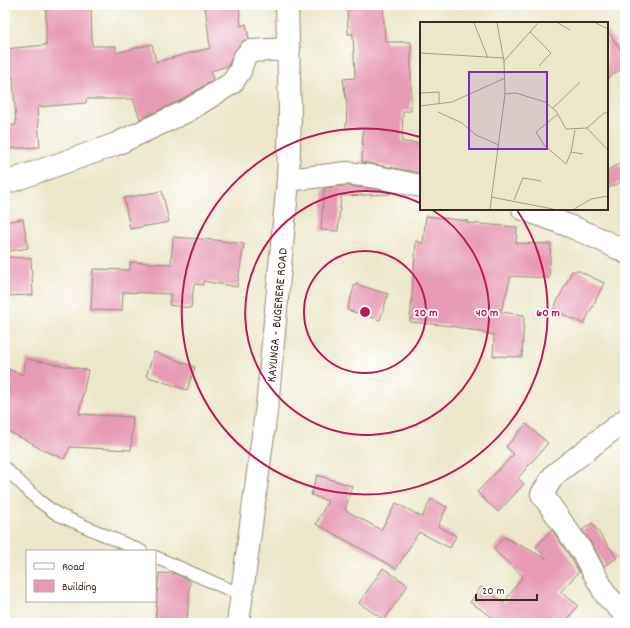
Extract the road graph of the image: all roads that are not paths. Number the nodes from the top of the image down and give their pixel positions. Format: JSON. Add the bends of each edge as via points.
{"nodes":[{"id":1,"x":287,"y":5,"type":"edge"},
{"id":2,"x":289,"y":49,"type":"junction"},
{"id":3,"x":288,"y":180,"type":"junction"},
{"id":4,"x":5,"y":184,"type":"edge"},
{"id":5,"x":420,"y":186,"type":"edge"},
{"id":6,"x":526,"y":210,"type":"edge"},
{"id":7,"x":625,"y":252,"type":"edge"},
{"id":8,"x":625,"y":420,"type":"edge"},
{"id":9,"x":5,"y":468,"type":"edge"},
{"id":10,"x":139,"y":550,"type":"edge"},
{"id":11,"x":156,"y":557,"type":"edge"},
{"id":12,"x":242,"y":595,"type":"junction"},
{"id":13,"x":625,"y":614,"type":"edge"},
{"id":14,"x":238,"y":623,"type":"edge"}],
"edges":[{"from":1,"to":2,"type":"street","name":"KAYUNGA - BUGERERE ROAD"},
{"from":2,"to":3,"type":"street","name":"KAYUNGA - BUGERERE ROAD"},
{"from":2,"to":4,"type":"street","via":[[250,51],[232,82],[187,111],[114,144]]},
{"from":3,"to":5,"type":"street","via":[[347,174],[377,176]]},
{"from":3,"to":12,"type":"street","name":"KAYUNGA - BUGERERE ROAD","via":[[268,397]]},
{"from":6,"to":7,"type":"street"},
{"from":8,"to":13,"type":"street","via":[[554,475],[542,494],[583,553],[606,595]]},
{"from":9,"to":10,"type":"lane","via":[[39,501],[57,514]]},
{"from":11,"to":12,"type":"lane"},
{"from":12,"to":14,"type":"street","name":"KAYUNGA - BUGERERE ROAD"}]}
